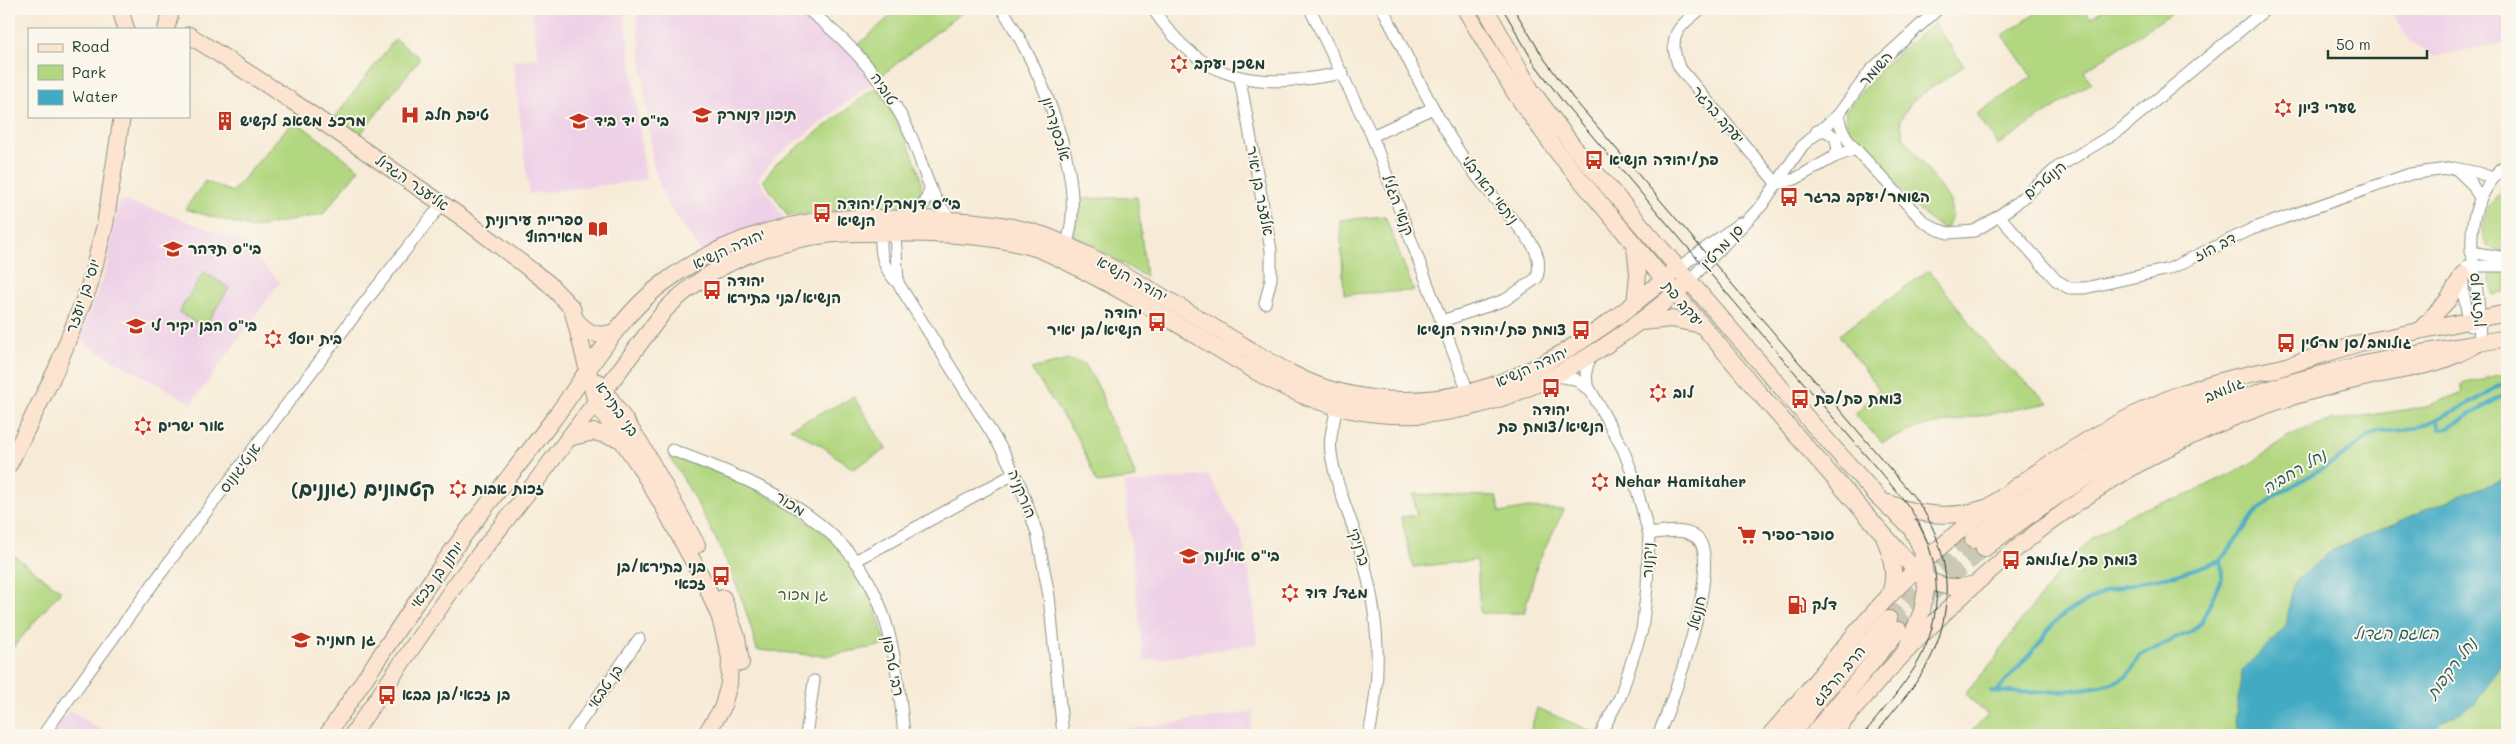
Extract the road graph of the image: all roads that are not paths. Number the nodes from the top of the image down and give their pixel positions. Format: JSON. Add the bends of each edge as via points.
{"nodes":[{"id":1,"x":123,"y":9,"type":"edge"},
{"id":2,"x":807,"y":9,"type":"edge"},
{"id":3,"x":1002,"y":9,"type":"edge"},
{"id":4,"x":1153,"y":9,"type":"edge"},
{"id":5,"x":1310,"y":9,"type":"edge"},
{"id":6,"x":1383,"y":9,"type":"edge"},
{"id":7,"x":1465,"y":9,"type":"edge"},
{"id":8,"x":1486,"y":9,"type":"edge"},
{"id":9,"x":1701,"y":9,"type":"edge"},
{"id":10,"x":1938,"y":9,"type":"edge"},
{"id":11,"x":2266,"y":9,"type":"edge"},
{"id":12,"x":1493,"y":17,"type":"edge"},
{"id":13,"x":125,"y":28,"type":"edge"},
{"id":14,"x":190,"y":35,"type":"edge"},
{"id":15,"x":1343,"y":74,"type":"junction"},
{"id":16,"x":1240,"y":79,"type":"junction"},
{"id":17,"x":1433,"y":108,"type":"junction"},
{"id":18,"x":1838,"y":115,"type":"junction"},
{"id":19,"x":122,"y":118,"type":"edge"},
{"id":20,"x":1817,"y":131,"type":"junction"},
{"id":21,"x":1372,"y":136,"type":"junction"},
{"id":22,"x":1856,"y":149,"type":"junction"},
{"id":23,"x":1834,"y":157,"type":"junction"},
{"id":24,"x":2507,"y":163,"type":"edge"},
{"id":25,"x":2454,"y":168,"type":"junction"},
{"id":26,"x":2492,"y":178,"type":"junction"},
{"id":27,"x":1777,"y":184,"type":"junction"},
{"id":28,"x":930,"y":189,"type":"junction"},
{"id":29,"x":2480,"y":198,"type":"junction"},
{"id":30,"x":441,"y":205,"type":"junction"},
{"id":31,"x":1756,"y":212,"type":"junction"},
{"id":32,"x":1999,"y":216,"type":"junction"},
{"id":33,"x":889,"y":218,"type":"junction"},
{"id":34,"x":906,"y":218,"type":"junction"},
{"id":35,"x":952,"y":220,"type":"junction"},
{"id":36,"x":888,"y":234,"type":"junction"},
{"id":37,"x":1635,"y":246,"type":"junction"},
{"id":38,"x":1063,"y":251,"type":"junction"},
{"id":39,"x":2470,"y":252,"type":"junction"},
{"id":40,"x":2507,"y":258,"type":"edge"},
{"id":41,"x":2507,"y":266,"type":"edge"},
{"id":42,"x":1677,"y":269,"type":"junction"},
{"id":43,"x":2467,"y":269,"type":"junction"},
{"id":44,"x":1664,"y":280,"type":"junction"},
{"id":45,"x":1688,"y":282,"type":"junction"},
{"id":46,"x":1675,"y":294,"type":"junction"},
{"id":47,"x":1265,"y":303,"type":"dead end"},
{"id":48,"x":1635,"y":304,"type":"junction"},
{"id":49,"x":2507,"y":312,"type":"edge"},
{"id":50,"x":2474,"y":319,"type":"junction"},
{"id":51,"x":576,"y":320,"type":"junction"},
{"id":52,"x":1442,"y":321,"type":"junction"},
{"id":53,"x":1639,"y":322,"type":"junction"},
{"id":54,"x":1701,"y":325,"type":"junction"},
{"id":55,"x":2421,"y":330,"type":"junction"},
{"id":56,"x":614,"y":332,"type":"junction"},
{"id":57,"x":2507,"y":338,"type":"edge"},
{"id":58,"x":2479,"y":343,"type":"junction"},
{"id":59,"x":1590,"y":357,"type":"junction"},
{"id":60,"x":2279,"y":368,"type":"junction"},
{"id":61,"x":588,"y":371,"type":"junction"},
{"id":62,"x":1556,"y":376,"type":"junction"},
{"id":63,"x":605,"y":387,"type":"junction"},
{"id":64,"x":1589,"y":390,"type":"junction"},
{"id":65,"x":1334,"y":391,"type":"junction"},
{"id":66,"x":1471,"y":400,"type":"junction"},
{"id":67,"x":596,"y":403,"type":"junction"},
{"id":68,"x":1336,"y":407,"type":"junction"},
{"id":69,"x":568,"y":438,"type":"junction"},
{"id":70,"x":621,"y":439,"type":"junction"},
{"id":71,"x":672,"y":450,"type":"dead end"},
{"id":72,"x":9,"y":465,"type":"edge"},
{"id":73,"x":1014,"y":474,"type":"junction"},
{"id":74,"x":1878,"y":497,"type":"junction"},
{"id":75,"x":1991,"y":505,"type":"junction"},
{"id":76,"x":1874,"y":521,"type":"junction"},
{"id":77,"x":1649,"y":534,"type":"junction"},
{"id":78,"x":855,"y":560,"type":"junction"},
{"id":79,"x":1922,"y":570,"type":"junction"},
{"id":80,"x":1975,"y":584,"type":"junction"},
{"id":81,"x":877,"y":599,"type":"joint"},
{"id":82,"x":1886,"y":599,"type":"junction"},
{"id":83,"x":639,"y":639,"type":"dead end"},
{"id":84,"x":1906,"y":650,"type":"junction"},
{"id":85,"x":814,"y":680,"type":"dead end"},
{"id":86,"x":43,"y":735,"type":"edge"},
{"id":87,"x":327,"y":735,"type":"edge"},
{"id":88,"x":352,"y":735,"type":"edge"},
{"id":89,"x":571,"y":735,"type":"edge"},
{"id":90,"x":705,"y":735,"type":"edge"},
{"id":91,"x":718,"y":735,"type":"edge"},
{"id":92,"x":806,"y":735,"type":"edge"},
{"id":93,"x":904,"y":735,"type":"edge"},
{"id":94,"x":1063,"y":735,"type":"edge"},
{"id":95,"x":1370,"y":735,"type":"edge"},
{"id":96,"x":1600,"y":735,"type":"edge"},
{"id":97,"x":1658,"y":735,"type":"edge"},
{"id":98,"x":1770,"y":735,"type":"edge"},
{"id":99,"x":1792,"y":735,"type":"edge"},
{"id":100,"x":1812,"y":735,"type":"edge"},
{"id":101,"x":1832,"y":735,"type":"edge"}],
"edges":[{"from":1,"to":13,"type":"street"},
{"from":2,"to":28,"type":"street","name":"טוביה","via":[[839,34],[886,89],[912,139]]},
{"from":3,"to":38,"type":"street","name":"אלכסנדריון","via":[[1029,55],[1065,152],[1071,217]]},
{"from":4,"to":16,"type":"street","via":[[1183,45],[1205,62]]},
{"from":5,"to":15,"type":"street","name":"קנאי הגליל"},
{"from":6,"to":17,"type":"street","name":"ניתאי הארבלי"},
{"from":7,"to":37,"type":"street","name":"יעקב פת","via":[[1534,121]]},
{"from":8,"to":12,"type":"street","name":"יעקב פת"},
{"from":9,"to":27,"type":"street","name":"יעקב ברגר","via":[[1681,25],[1673,40],[1679,67]]},
{"from":10,"to":18,"type":"street","name":"השומר","via":[[1872,70]]},
{"from":11,"to":32,"type":"street","name":"הנוטרים","via":[[2120,130],[2058,167]]},
{"from":12,"to":42,"type":"street","name":"יעקב פת","via":[[1550,118]]},
{"from":14,"to":30,"type":"street","name":"אליעזר הגדול","via":[[300,106]]},
{"from":15,"to":16,"type":"street","via":[[1290,81]]},
{"from":15,"to":21,"type":"street","name":"קנאי הגליל"},
{"from":16,"to":47,"type":"street","name":"אלעזר בן יאיר","via":[[1271,250],[1271,279]]},
{"from":17,"to":21,"type":"street"},
{"from":17,"to":52,"type":"street","name":"ניתאי הארבלי","via":[[1492,196],[1530,241],[1538,253],[1540,266],[1537,278],[1505,300]]},
{"from":18,"to":20,"type":"street","name":"השומר"},
{"from":18,"to":22,"type":"street","name":"הנוטרים","via":[[1844,135]]},
{"from":19,"to":72,"type":"street","name":"יוסי בן יועזר","via":[[94,273],[56,370]]},
{"from":20,"to":23,"type":"street","via":[[1826,131],[1835,138],[1838,147]]},
{"from":20,"to":27,"type":"street","name":"השומר","via":[[1790,160]]},
{"from":21,"to":52,"type":"street","name":"קנאי הגליל"},
{"from":22,"to":23,"type":"street"},
{"from":22,"to":32,"type":"street","name":"הנוטרים","via":[[1913,212],[1936,229],[1948,233],[1974,231]]},
{"from":23,"to":27,"type":"street","via":[[1805,174]]},
{"from":24,"to":26,"type":"street","name":"סן מרטין"},
{"from":25,"to":26,"type":"street","name":"דב הוז"},
{"from":25,"to":29,"type":"street","via":[[2468,179]]},
{"from":25,"to":32,"type":"street","name":"דב הוז","via":[[2410,174],[2252,229],[2169,269],[2085,288],[2069,288],[2056,280]]},
{"from":26,"to":29,"type":"street","name":"סן מרטין"},
{"from":27,"to":31,"type":"street","name":"סן מרטין"},
{"from":28,"to":34,"type":"street","via":[[925,203]]},
{"from":28,"to":35,"type":"street","name":"טוביה"},
{"from":29,"to":39,"type":"street","name":"סן מרטין","via":[[2474,213]]},
{"from":30,"to":51,"type":"street","name":"אליעזר הגדול","via":[[548,283],[572,308]]},
{"from":30,"to":86,"type":"street","name":"אנטיגונוס","via":[[168,564]]},
{"from":31,"to":42,"type":"street","name":"סן מרטין"},
{"from":31,"to":45,"type":"street","name":"סן מרטין"},
{"from":33,"to":34,"type":"street","name":"יהודה הנשיא"},
{"from":33,"to":36,"type":"street","name":"הורקניה"},
{"from":33,"to":56,"type":"street","name":"יהודה הנשיא","via":[[838,217],[809,221],[780,227],[716,251],[658,287]]},
{"from":34,"to":35,"type":"street","name":"יהודה הנשיא"},
{"from":35,"to":38,"type":"street","name":"יהודה הנשיא","via":[[1018,228]]},
{"from":36,"to":38,"type":"street","name":"יהודה הנשיא","via":[[969,237]]},
{"from":36,"to":63,"type":"street","name":"יהודה הנשיא","via":[[811,236],[777,244],[722,267],[691,286],[664,310]]},
{"from":36,"to":73,"type":"street","name":"הורקניה","via":[[884,263],[1003,451]]},
{"from":37,"to":44,"type":"street","name":"יעקב פת"},
{"from":37,"to":48,"type":"street","via":[[1638,274]]},
{"from":38,"to":65,"type":"street","name":"יהודה הנשיא","via":[[1152,289],[1277,366]]},
{"from":38,"to":68,"type":"street","name":"יהודה הנשיא","via":[[1270,379],[1303,396]]},
{"from":39,"to":40,"type":"street"},
{"from":39,"to":43,"type":"street","name":"סן מרטין"},
{"from":41,"to":43,"type":"street"},
{"from":42,"to":44,"type":"street","name":"יהודה הנשיא"},
{"from":42,"to":45,"type":"street","name":"יעקב פת"},
{"from":43,"to":50,"type":"street","name":"סן מרטין"},
{"from":43,"to":55,"type":"street","via":[[2440,312]]},
{"from":44,"to":46,"type":"street","name":"יעקב פת"},
{"from":44,"to":48,"type":"street","name":"יהודה הנשיא"},
{"from":45,"to":46,"type":"street","name":"יהודה הנשיא"},
{"from":45,"to":74,"type":"street","name":"יעקב פת"},
{"from":46,"to":53,"type":"street","name":"יהודה הנשיא"},
{"from":46,"to":54,"type":"street","name":"יעקב פת"},
{"from":48,"to":66,"type":"street","name":"יהודה הנשיא","via":[[1596,334],[1546,364],[1498,384]]},
{"from":49,"to":50,"type":"street","name":"גולומב"},
{"from":50,"to":55,"type":"street","name":"גולומב"},
{"from":50,"to":58,"type":"street","name":"סן מרטין"},
{"from":51,"to":56,"type":"street","via":[[591,334],[598,336]]},
{"from":51,"to":61,"type":"street","name":"אליעזר הגדול"},
{"from":52,"to":66,"type":"street","name":"קנאי הגליל"},
{"from":53,"to":54,"type":"street","via":[[1671,319]]},
{"from":53,"to":59,"type":"street","name":"יהודה הנשיא"},
{"from":54,"to":76,"type":"street","name":"יעקב פת"},
{"from":55,"to":60,"type":"street","name":"גולומב","via":[[2360,343]]},
{"from":56,"to":61,"type":"street","name":"יהודה הנשיא"},
{"from":57,"to":58,"type":"street","name":"גולומב"},
{"from":58,"to":60,"type":"street","name":"גולומב","via":[[2316,375],[2214,411],[2131,452],[1978,544],[2050,481],[2126,436],[2202,399]]},
{"from":58,"to":80,"type":"street","via":[[2446,360],[2312,391],[2217,424],[2144,462],[2076,504]]},
{"from":59,"to":62,"type":"street","name":"יהודה הנשיא"},
{"from":59,"to":64,"type":"street","name":"ניקנור","via":[[1586,375]]},
{"from":60,"to":75,"type":"street","via":[[2209,384],[2156,406],[2056,461]]},
{"from":61,"to":63,"type":"street","name":"בני בתירא"},
{"from":61,"to":67,"type":"street","name":"בני בתירא"},
{"from":61,"to":87,"type":"street","name":"יוחנן בן זכאי","via":[[438,572]]},
{"from":62,"to":64,"type":"street","via":[[1575,379]]},
{"from":62,"to":66,"type":"street","name":"יהודה הנשיא","via":[[1508,398]]},
{"from":63,"to":67,"type":"street","name":"יהודה הנשיא"},
{"from":63,"to":91,"type":"street","name":"בני בתירא","via":[[682,517],[735,628],[740,676],[733,705]]},
{"from":64,"to":77,"type":"street","name":"ניקנור","via":[[1629,464]]},
{"from":65,"to":66,"type":"street","name":"יהודה הנשיא","via":[[1403,399]]},
{"from":65,"to":68,"type":"street","name":"ברניקי"},
{"from":66,"to":68,"type":"street","name":"יהודה הנשיא","via":[[1424,414]]},
{"from":67,"to":69,"type":"street","name":"יהודה הנשיא"},
{"from":67,"to":70,"type":"street","name":"בני בתירא"},
{"from":68,"to":95,"type":"street","name":"ברניקי","via":[[1329,440],[1332,462],[1369,580],[1374,609],[1379,666]]},
{"from":69,"to":70,"type":"street","via":[[594,432]]},
{"from":69,"to":88,"type":"street","name":"יוחנן בן זכאי","via":[[456,584]]},
{"from":70,"to":90,"type":"street","name":"בני בתירא","via":[[664,506],[720,618],[730,658],[729,684],[722,709]]},
{"from":71,"to":78,"type":"street","name":"מכור","via":[[781,497],[831,534]]},
{"from":73,"to":78,"type":"street"},
{"from":73,"to":94,"type":"street","name":"הורקניה","via":[[1037,533],[1054,635]]},
{"from":74,"to":75,"type":"street","via":[[1904,508],[1936,514],[1966,513]]},
{"from":74,"to":79,"type":"street","name":"יעקב פת","via":[[1911,528],[1918,539]]},
{"from":75,"to":79,"type":"street"},
{"from":76,"to":79,"type":"street","name":"יעקב פת"},
{"from":76,"to":82,"type":"street","via":[[1892,560],[1893,584]]},
{"from":77,"to":96,"type":"street","name":"ניקנור","via":[[1642,630],[1620,697]]},
{"from":77,"to":97,"type":"street","name":"חננאל","via":[[1687,532],[1698,538],[1704,548],[1707,565],[1684,663]]},
{"from":78,"to":81,"type":"street","name":"מכור"},
{"from":79,"to":80,"type":"street","via":[[1947,587]]},
{"from":79,"to":82,"type":"street"},
{"from":79,"to":84,"type":"street","name":"יעקב פת","via":[[1922,611]]},
{"from":80,"to":84,"type":"street"},
{"from":81,"to":93,"type":"street","name":"רבי טרפון","via":[[892,648]]},
{"from":82,"to":98,"type":"street"},
{"from":83,"to":89,"type":"street","name":"בן טבאי"},
{"from":84,"to":101,"type":"street"},
{"from":85,"to":92,"type":"street"},
{"from":99,"to":100,"type":"street","name":"הרב הרצוג","via":[[1825,692],[1894,624]]}]}
